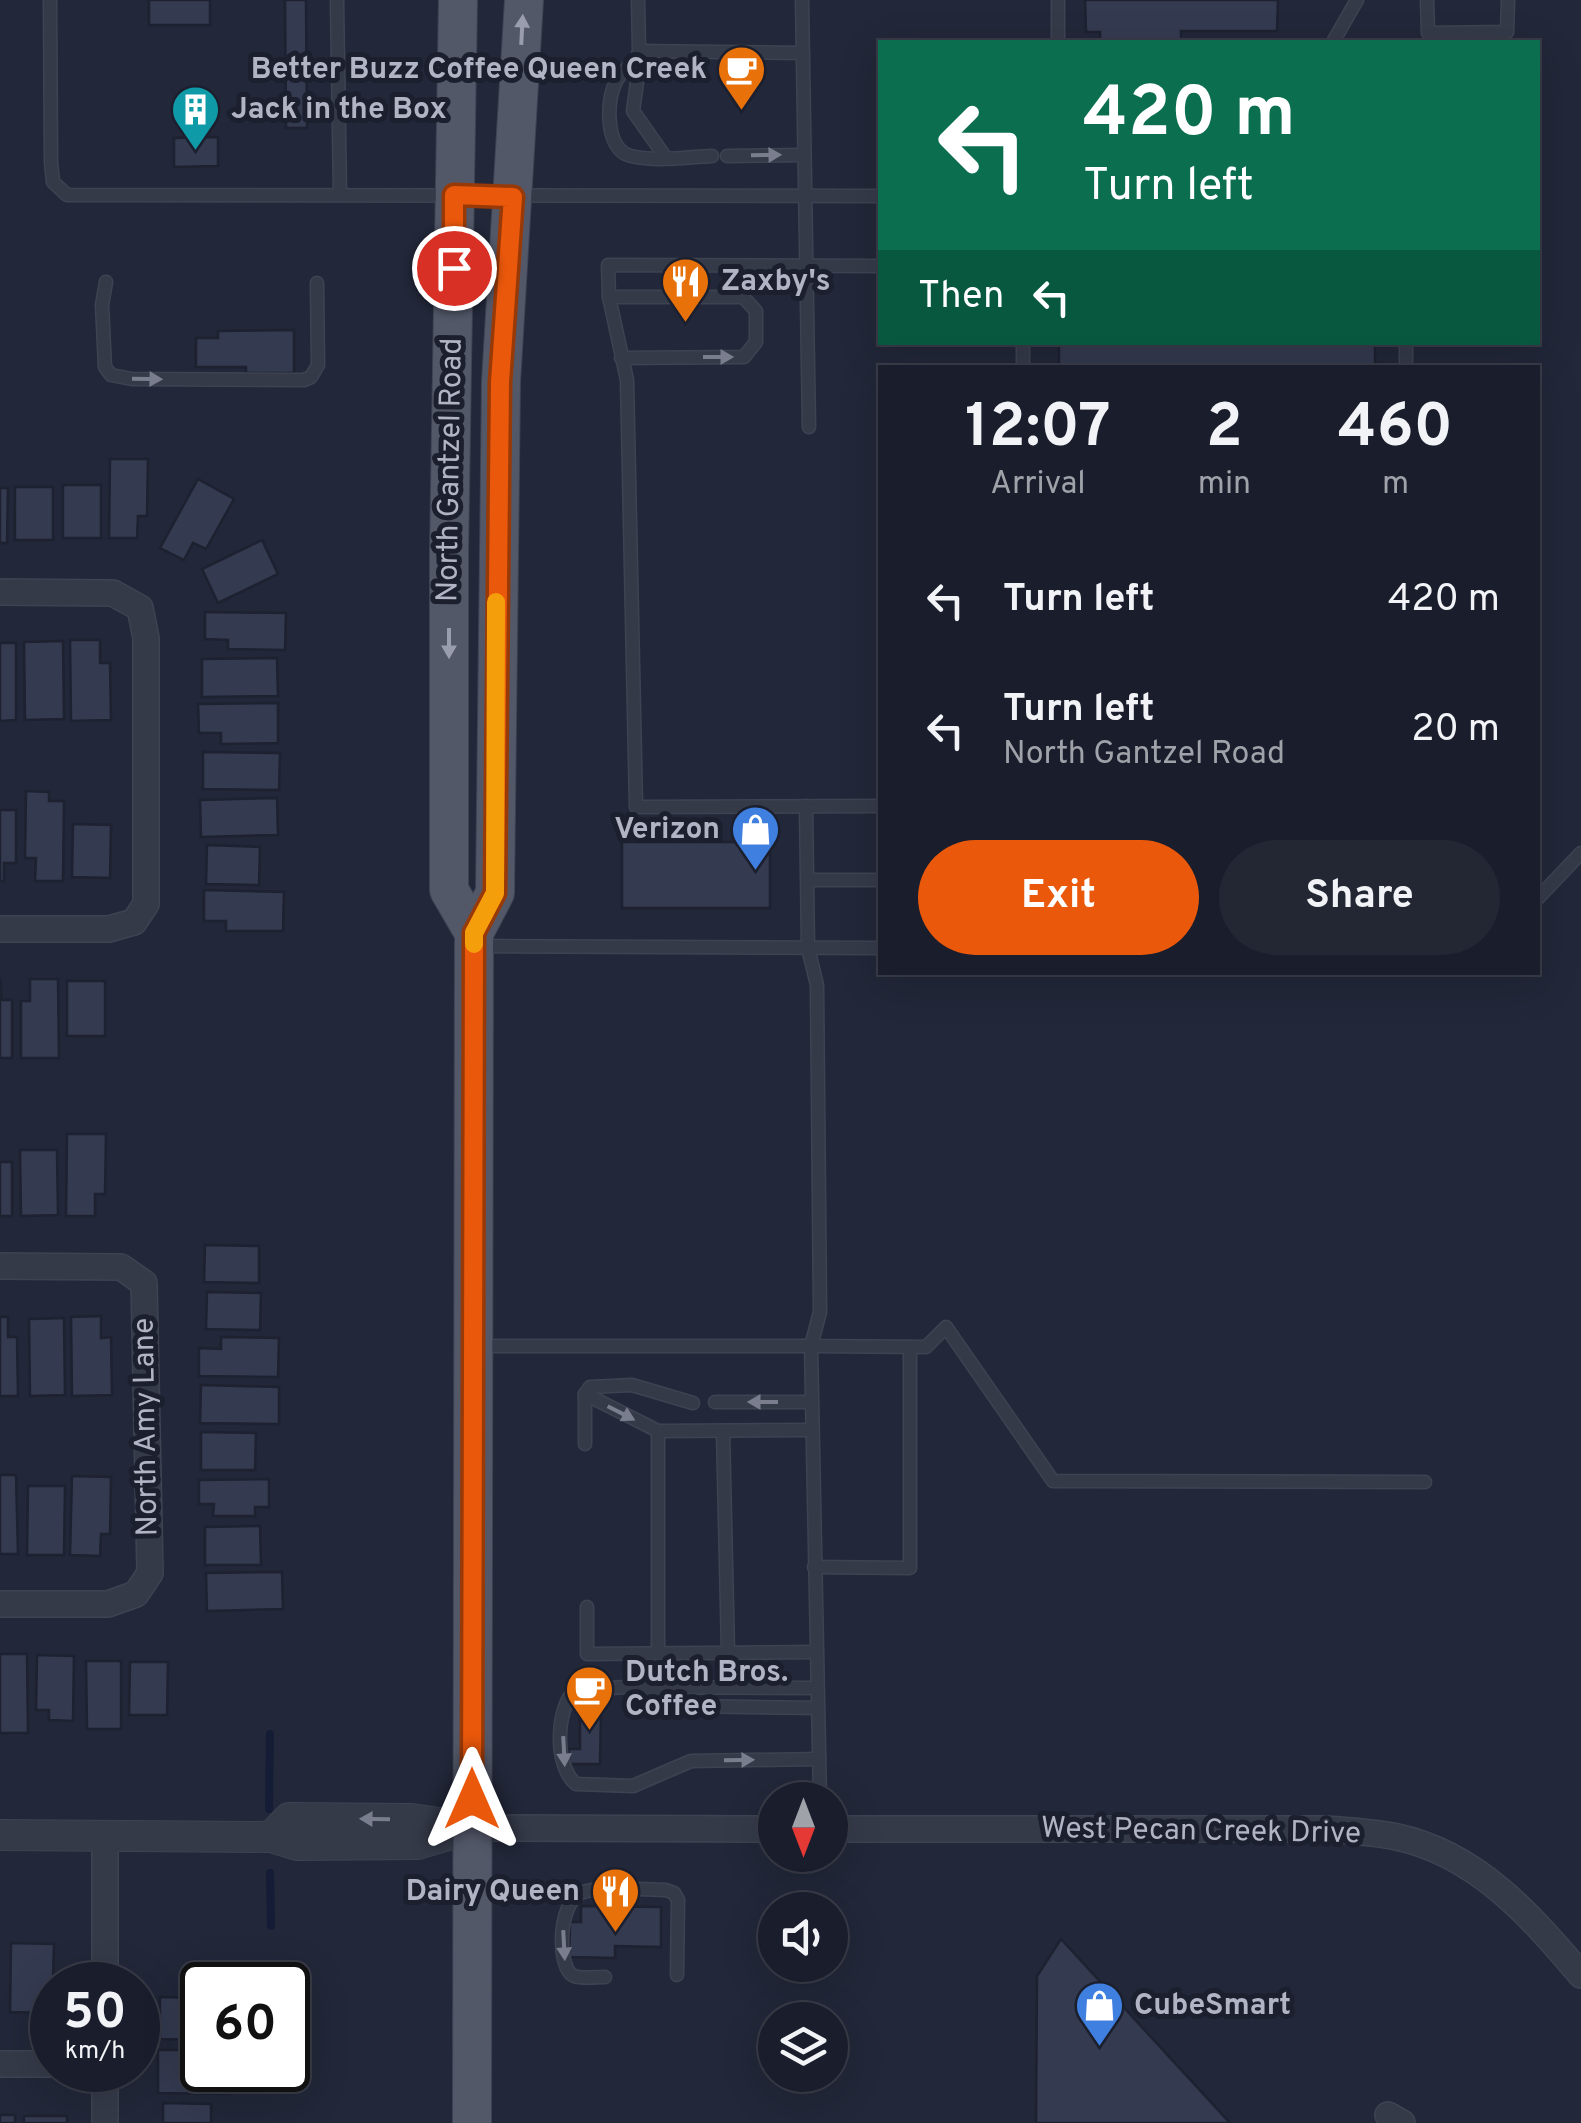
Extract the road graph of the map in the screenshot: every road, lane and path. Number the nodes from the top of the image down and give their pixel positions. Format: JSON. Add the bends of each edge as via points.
{"nodes":[{"id":1,"x":50,"y":0,"type":"edge"},
{"id":2,"x":336,"y":0,"type":"edge"},
{"id":3,"x":458,"y":0,"type":"edge"},
{"id":4,"x":524,"y":0,"type":"edge"},
{"id":5,"x":638,"y":0,"type":"edge"},
{"id":6,"x":802,"y":0,"type":"edge"},
{"id":7,"x":1058,"y":0,"type":"edge"},
{"id":8,"x":1357,"y":0,"type":"edge"},
{"id":9,"x":1428,"y":0,"type":"edge"},
{"id":10,"x":1508,"y":0,"type":"edge"},
{"id":11,"x":1058,"y":40,"type":"edge"},
{"id":12,"x":1334,"y":40,"type":"edge"},
{"id":13,"x":803,"y":52,"type":"junction"},
{"id":14,"x":637,"y":57,"type":"junction"},
{"id":15,"x":804,"y":154,"type":"junction"},
{"id":16,"x":712,"y":156,"type":"dead end"},
{"id":17,"x":727,"y":156,"type":"dead end"},
{"id":18,"x":666,"y":158,"type":"junction"},
{"id":19,"x":340,"y":195,"type":"junction"},
{"id":20,"x":454,"y":195,"type":"junction"},
{"id":21,"x":804,"y":196,"type":"junction"},
{"id":22,"x":878,"y":196,"type":"edge"},
{"id":23,"x":513,"y":197,"type":"junction"},
{"id":24,"x":805,"y":265,"type":"junction"},
{"id":25,"x":878,"y":266,"type":"edge"},
{"id":26,"x":106,"y":282,"type":"dead end"},
{"id":27,"x":316,"y":284,"type":"dead end"},
{"id":28,"x":609,"y":296,"type":"junction"},
{"id":29,"x":621,"y":358,"type":"junction"},
{"id":30,"x":809,"y":427,"type":"dead end"},
{"id":31,"x":0,"y":592,"type":"edge"},
{"id":32,"x":806,"y":806,"type":"junction"},
{"id":33,"x":878,"y":806,"type":"edge"},
{"id":34,"x":1581,"y":852,"type":"edge"},
{"id":35,"x":808,"y":880,"type":"junction"},
{"id":36,"x":878,"y":880,"type":"edge"},
{"id":37,"x":1540,"y":896,"type":"edge"},
{"id":38,"x":0,"y":929,"type":"edge"},
{"id":39,"x":474,"y":940,"type":"junction"},
{"id":40,"x":808,"y":948,"type":"junction"},
{"id":41,"x":878,"y":948,"type":"edge"},
{"id":42,"x":0,"y":1266,"type":"edge"},
{"id":43,"x":473,"y":1346,"type":"junction"},
{"id":44,"x":811,"y":1346,"type":"junction"},
{"id":45,"x":910,"y":1347,"type":"junction"},
{"id":46,"x":584,"y":1394,"type":"junction"},
{"id":47,"x":715,"y":1402,"type":"dead end"},
{"id":48,"x":812,"y":1402,"type":"junction"},
{"id":49,"x":694,"y":1403,"type":"dead end"},
{"id":50,"x":812,"y":1430,"type":"junction"},
{"id":51,"x":658,"y":1431,"type":"junction"},
{"id":52,"x":724,"y":1431,"type":"junction"},
{"id":53,"x":585,"y":1444,"type":"dead end"},
{"id":54,"x":1426,"y":1482,"type":"dead end"},
{"id":55,"x":814,"y":1567,"type":"junction"},
{"id":56,"x":0,"y":1604,"type":"edge"},
{"id":57,"x":587,"y":1606,"type":"dead end"},
{"id":58,"x":728,"y":1652,"type":"junction"},
{"id":59,"x":816,"y":1652,"type":"junction"},
{"id":60,"x":658,"y":1653,"type":"junction"},
{"id":61,"x":625,"y":1687,"type":"junction"},
{"id":62,"x":817,"y":1688,"type":"junction"},
{"id":63,"x":818,"y":1708,"type":"junction"},
{"id":64,"x":819,"y":1760,"type":"junction"},
{"id":65,"x":820,"y":1782,"type":"edge"},
{"id":66,"x":472,"y":1828,"type":"junction"},
{"id":67,"x":758,"y":1829,"type":"edge"},
{"id":68,"x":848,"y":1829,"type":"edge"},
{"id":69,"x":106,"y":1834,"type":"junction"},
{"id":70,"x":0,"y":1836,"type":"edge"},
{"id":71,"x":106,"y":1962,"type":"edge"},
{"id":72,"x":1581,"y":1975,"type":"edge"},
{"id":73,"x":678,"y":1976,"type":"dead end"},
{"id":74,"x":605,"y":1977,"type":"dead end"},
{"id":75,"x":0,"y":2064,"type":"edge"},
{"id":76,"x":30,"y":2064,"type":"edge"},
{"id":77,"x":106,"y":2092,"type":"edge"},
{"id":78,"x":106,"y":2123,"type":"edge"},
{"id":79,"x":472,"y":2123,"type":"edge"}],
"edges":[{"from":1,"to":19,"type":"lane","via":[[50,162],[53,182],[67,195]]},
{"from":2,"to":19,"type":"lane"},
{"from":3,"to":20,"type":"main road","name":"North Gantzel Road"},
{"from":23,"to":4,"type":"main road","name":"North Gantzel Road","one_way":true},
{"from":5,"to":14,"type":"lane"},
{"from":6,"to":13,"type":"lane"},
{"from":7,"to":11,"type":"lane"},
{"from":8,"to":12,"type":"lane"},
{"from":9,"to":10,"type":"lane","via":[[1428,33],[1507,32]]},
{"from":13,"to":14,"type":"lane"},
{"from":13,"to":15,"type":"lane"},
{"from":14,"to":18,"type":"lane","via":[[632,112]]},
{"from":14,"to":18,"type":"lane","via":[[614,86],[611,130],[629,156]]},
{"from":17,"to":15,"type":"lane","one_way":true},
{"from":15,"to":21,"type":"lane"},
{"from":16,"to":18,"type":"lane"},
{"from":19,"to":20,"type":"lane"},
{"from":20,"to":23,"type":"lane"},
{"from":20,"to":39,"type":"main road","name":"North Gantzel Road","one_way":true,"via":[[448,890]]},
{"from":21,"to":22,"type":"lane"},
{"from":21,"to":23,"type":"lane"},
{"from":21,"to":24,"type":"lane"},
{"from":23,"to":39,"type":"main road","name":"North Gantzel Road","via":[[500,382],[495,893]]},
{"from":24,"to":25,"type":"lane"},
{"from":24,"to":28,"type":"lane","via":[[608,265]]},
{"from":24,"to":30,"type":"lane"},
{"from":26,"to":27,"type":"lane","one_way":true,"via":[[105,367],[121,378],[152,379],[311,376],[318,365]]},
{"from":28,"to":29,"type":"lane"},
{"from":29,"to":28,"type":"lane","one_way":true,"via":[[744,357],[756,342],[756,311],[743,297]]},
{"from":29,"to":32,"type":"lane","via":[[627,380],[636,807]]},
{"from":31,"to":38,"type":"street","via":[[113,592],[140,608],[146,638],[146,904],[134,922],[108,929]]},
{"from":32,"to":33,"type":"lane"},
{"from":32,"to":35,"type":"lane"},
{"from":34,"to":37,"type":"lane"},
{"from":35,"to":36,"type":"lane"},
{"from":35,"to":40,"type":"lane"},
{"from":39,"to":40,"type":"lane"},
{"from":39,"to":43,"type":"main road","name":"North Gantzel Road"},
{"from":40,"to":41,"type":"lane"},
{"from":40,"to":44,"type":"lane","via":[[817,985],[820,1312]]},
{"from":42,"to":56,"type":"street","name":"North Amy Lane","via":[[121,1267],[144,1282],[150,1574],[136,1594],[108,1604]]},
{"from":43,"to":44,"type":"lane"},
{"from":43,"to":66,"type":"main road","name":"North Gantzel Road"},
{"from":44,"to":45,"type":"lane"},
{"from":44,"to":48,"type":"lane"},
{"from":45,"to":54,"type":"lane","via":[[926,1347],[946,1327],[1053,1481]]},
{"from":45,"to":55,"type":"lane","via":[[910,1568]]},
{"from":46,"to":49,"type":"lane","via":[[590,1387],[632,1386]]},
{"from":46,"to":51,"type":"lane","one_way":true},
{"from":46,"to":53,"type":"lane"},
{"from":48,"to":47,"type":"lane","one_way":true},
{"from":48,"to":50,"type":"lane"},
{"from":50,"to":52,"type":"lane"},
{"from":50,"to":55,"type":"lane"},
{"from":51,"to":52,"type":"lane"},
{"from":51,"to":60,"type":"lane"},
{"from":52,"to":58,"type":"lane"},
{"from":55,"to":59,"type":"lane"},
{"from":57,"to":60,"type":"lane","via":[[587,1654]]},
{"from":58,"to":59,"type":"lane"},
{"from":58,"to":60,"type":"lane"},
{"from":59,"to":62,"type":"lane"},
{"from":61,"to":62,"type":"lane"},
{"from":61,"to":63,"type":"lane","via":[[686,1706]]},
{"from":61,"to":64,"type":"lane","one_way":true,"via":[[588,1688],[566,1699],[562,1763],[576,1784],[633,1786],[691,1761]]},
{"from":62,"to":63,"type":"lane"},
{"from":63,"to":64,"type":"lane"},
{"from":64,"to":65,"type":"lane"},
{"from":66,"to":67,"type":"street"},
{"from":66,"to":69,"type":"street","via":[[418,1844]]},
{"from":66,"to":79,"type":"main road","name":"North Gantzel Road"},
{"from":68,"to":72,"type":"street","name":"West Pecan Creek Drive","via":[[1327,1829],[1399,1837],[1465,1862],[1530,1915]]},
{"from":69,"to":70,"type":"street"},
{"from":69,"to":71,"type":"street"},
{"from":73,"to":74,"type":"lane","one_way":true,"via":[[674,1893],[585,1891],[563,1915],[564,1960],[575,1977]]},
{"from":75,"to":76,"type":"street"},
{"from":77,"to":78,"type":"street"}]}
